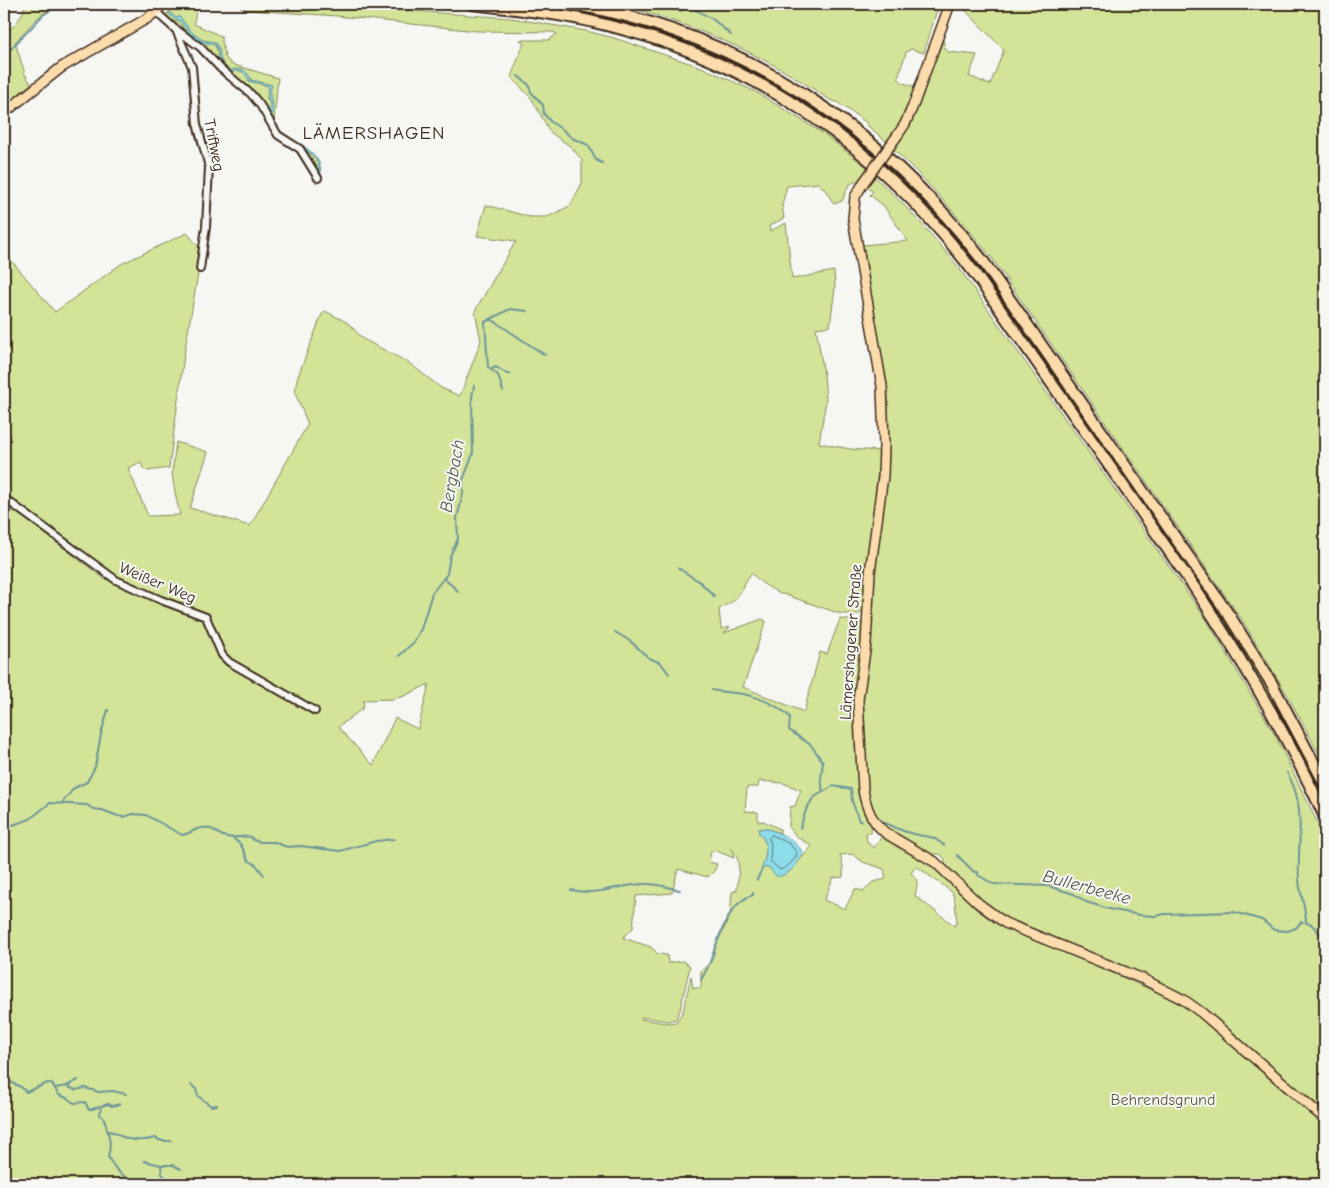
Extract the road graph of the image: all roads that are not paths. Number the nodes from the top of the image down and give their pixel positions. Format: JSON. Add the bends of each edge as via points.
{"nodes":[{"id":1,"x":164,"y":4,"type":"edge"},
{"id":2,"x":472,"y":4,"type":"edge"},
{"id":3,"x":572,"y":4,"type":"edge"},
{"id":4,"x":950,"y":4,"type":"edge"},
{"id":5,"x":156,"y":12,"type":"junction"},
{"id":6,"x":176,"y":30,"type":"junction"},
{"id":7,"x":4,"y":112,"type":"edge"},
{"id":8,"x":318,"y":178,"type":"dead end"},
{"id":9,"x":200,"y":269,"type":"dead end"},
{"id":10,"x":4,"y":498,"type":"edge"},
{"id":11,"x":315,"y":711,"type":"dead end"},
{"id":12,"x":1325,"y":784,"type":"edge"},
{"id":13,"x":1325,"y":816,"type":"edge"},
{"id":14,"x":1325,"y":1119,"type":"edge"}],
"edges":[{"from":1,"to":5,"type":"main road"},
{"from":2,"to":13,"type":"highway","via":[[602,24],[658,39],[698,55],[798,106],[835,131],[895,182],[941,230],[980,281],[1218,624],[1292,749]]},
{"from":3,"to":12,"type":"highway","via":[[680,33],[771,74],[850,126],[916,183],[983,261],[1214,591],[1268,677]]},
{"from":4,"to":14,"type":"main road","name":"Lämershagener Straße","bridge":true,"via":[[911,111],[855,196],[853,220],[883,396],[882,476],[858,700],[863,790],[870,815],[886,834],[935,862],[978,903],[1005,923],[1124,971],[1184,1000]]},
{"from":5,"to":6,"type":"street","name":"Triftweg"},
{"from":5,"to":7,"type":"main road","via":[[62,68]]},
{"from":6,"to":8,"type":"street","name":"Triftweg","via":[[200,47],[251,94],[278,135],[300,149]]},
{"from":6,"to":9,"type":"street","name":"Triftweg","via":[[192,67],[196,118],[209,167]]},
{"from":10,"to":11,"type":"street","name":"Weißer Weg","via":[[105,574],[206,617],[222,656]]}]}
